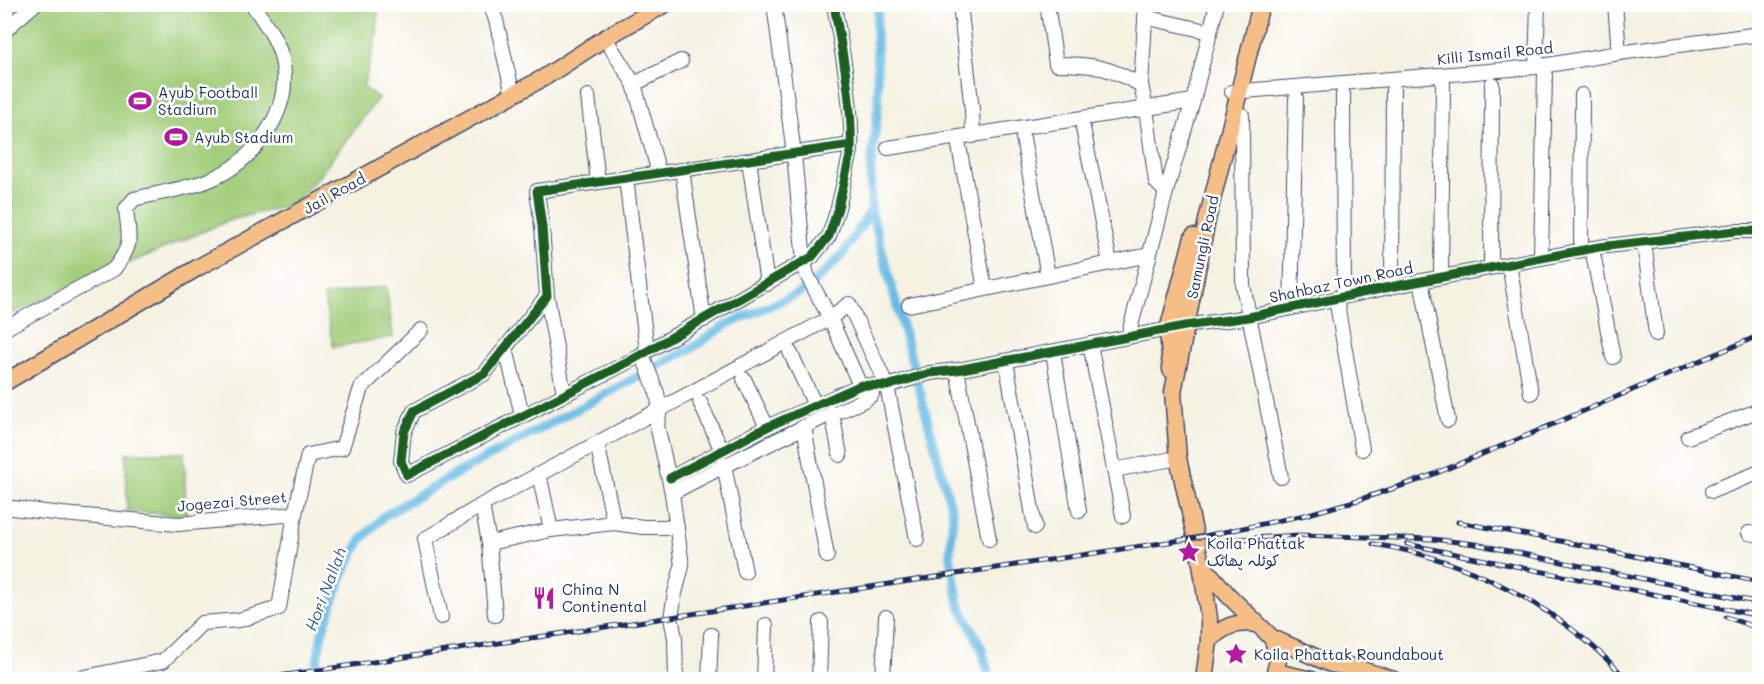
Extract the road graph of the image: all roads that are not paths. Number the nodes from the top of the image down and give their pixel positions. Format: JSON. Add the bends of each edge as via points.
{"nodes":[{"id":1,"x":35,"y":4,"type":"edge"},
{"id":2,"x":252,"y":4,"type":"edge"},
{"id":3,"x":490,"y":4,"type":"edge"},
{"id":4,"x":665,"y":4,"type":"edge"},
{"id":5,"x":774,"y":4,"type":"edge"},
{"id":6,"x":834,"y":4,"type":"edge"},
{"id":7,"x":960,"y":4,"type":"edge"},
{"id":8,"x":1047,"y":4,"type":"edge"},
{"id":9,"x":1217,"y":4,"type":"edge"},
{"id":10,"x":1252,"y":4,"type":"edge"},
{"id":11,"x":1261,"y":4,"type":"edge"},
{"id":12,"x":1538,"y":4,"type":"edge"},
{"id":13,"x":1616,"y":4,"type":"edge"},
{"id":14,"x":1144,"y":8,"type":"edge"},
{"id":15,"x":4,"y":32,"type":"edge"},
{"id":16,"x":1210,"y":32,"type":"junction"},
{"id":17,"x":1760,"y":34,"type":"edge"},
{"id":18,"x":605,"y":38,"type":"junction"},
{"id":19,"x":1618,"y":53,"type":"junction"},
{"id":20,"x":681,"y":61,"type":"dead end"},
{"id":21,"x":1540,"y":71,"type":"junction"},
{"id":22,"x":1443,"y":83,"type":"dead end"},
{"id":23,"x":634,"y":84,"type":"junction"},
{"id":24,"x":1492,"y":84,"type":"dead end"},
{"id":25,"x":1141,"y":85,"type":"junction"},
{"id":26,"x":1393,"y":90,"type":"dead end"},
{"id":27,"x":1236,"y":92,"type":"junction"},
{"id":28,"x":1342,"y":94,"type":"dead end"},
{"id":29,"x":513,"y":95,"type":"junction"},
{"id":30,"x":1582,"y":95,"type":"dead end"},
{"id":31,"x":588,"y":96,"type":"dead end"},
{"id":32,"x":1296,"y":98,"type":"dead end"},
{"id":33,"x":1194,"y":101,"type":"junction"},
{"id":34,"x":1146,"y":109,"type":"junction"},
{"id":35,"x":1242,"y":115,"type":"dead end"},
{"id":36,"x":1083,"y":128,"type":"dead end"},
{"id":37,"x":973,"y":136,"type":"junction"},
{"id":38,"x":1023,"y":138,"type":"dead end"},
{"id":39,"x":851,"y":145,"type":"junction"},
{"id":40,"x":959,"y":146,"type":"dead end"},
{"id":41,"x":888,"y":148,"type":"dead end"},
{"id":42,"x":794,"y":154,"type":"junction"},
{"id":43,"x":749,"y":160,"type":"junction"},
{"id":44,"x":682,"y":170,"type":"junction"},
{"id":45,"x":659,"y":173,"type":"junction"},
{"id":46,"x":626,"y":178,"type":"junction"},
{"id":47,"x":598,"y":182,"type":"junction"},
{"id":48,"x":1166,"y":192,"type":"junction"},
{"id":49,"x":1760,"y":231,"type":"edge"},
{"id":50,"x":1644,"y":242,"type":"junction"},
{"id":51,"x":1586,"y":249,"type":"junction"},
{"id":52,"x":1149,"y":255,"type":"junction"},
{"id":53,"x":1541,"y":258,"type":"junction"},
{"id":54,"x":1110,"y":263,"type":"junction"},
{"id":55,"x":1509,"y":264,"type":"junction"},
{"id":56,"x":1491,"y":267,"type":"junction"},
{"id":57,"x":806,"y":268,"type":"junction"},
{"id":58,"x":1048,"y":276,"type":"junction"},
{"id":59,"x":1441,"y":277,"type":"junction"},
{"id":60,"x":1421,"y":281,"type":"junction"},
{"id":61,"x":767,"y":284,"type":"junction"},
{"id":62,"x":1392,"y":286,"type":"junction"},
{"id":63,"x":985,"y":289,"type":"junction"},
{"id":64,"x":547,"y":297,"type":"junction"},
{"id":65,"x":1340,"y":297,"type":"junction"},
{"id":66,"x":909,"y":304,"type":"dead end"},
{"id":67,"x":1291,"y":308,"type":"junction"},
{"id":68,"x":1249,"y":317,"type":"junction"},
{"id":69,"x":830,"y":318,"type":"junction"},
{"id":70,"x":704,"y":320,"type":"junction"},
{"id":71,"x":1185,"y":326,"type":"junction"},
{"id":72,"x":4,"y":329,"type":"edge"},
{"id":73,"x":421,"y":330,"type":"dead end"},
{"id":74,"x":1168,"y":330,"type":"junction"},
{"id":75,"x":1656,"y":334,"type":"dead end"},
{"id":76,"x":1128,"y":337,"type":"junction"},
{"id":77,"x":1090,"y":344,"type":"junction"},
{"id":78,"x":506,"y":349,"type":"junction"},
{"id":79,"x":790,"y":352,"type":"dead end"},
{"id":80,"x":1053,"y":352,"type":"junction"},
{"id":81,"x":645,"y":356,"type":"junction"},
{"id":82,"x":1613,"y":357,"type":"dead end"},
{"id":83,"x":1006,"y":361,"type":"junction"},
{"id":84,"x":957,"y":370,"type":"junction"},
{"id":85,"x":744,"y":379,"type":"dead end"},
{"id":86,"x":4,"y":383,"type":"edge"},
{"id":87,"x":861,"y":385,"type":"junction"},
{"id":88,"x":889,"y":385,"type":"junction"},
{"id":89,"x":1173,"y":392,"type":"junction"},
{"id":90,"x":1531,"y":393,"type":"dead end"},
{"id":91,"x":564,"y":394,"type":"junction"},
{"id":92,"x":866,"y":399,"type":"junction"},
{"id":93,"x":700,"y":402,"type":"dead end"},
{"id":94,"x":815,"y":405,"type":"junction"},
{"id":95,"x":660,"y":409,"type":"junction"},
{"id":96,"x":1760,"y":410,"type":"edge"},
{"id":97,"x":832,"y":413,"type":"junction"},
{"id":98,"x":522,"y":415,"type":"junction"},
{"id":99,"x":1449,"y":420,"type":"dead end"},
{"id":100,"x":767,"y":427,"type":"junction"},
{"id":101,"x":804,"y":427,"type":"junction"},
{"id":102,"x":1688,"y":437,"type":"dead end"},
{"id":103,"x":597,"y":443,"type":"junction"},
{"id":104,"x":1362,"y":449,"type":"dead end"},
{"id":105,"x":722,"y":450,"type":"junction"},
{"id":106,"x":840,"y":455,"type":"dead end"},
{"id":107,"x":1178,"y":458,"type":"junction"},
{"id":108,"x":724,"y":465,"type":"junction"},
{"id":109,"x":1114,"y":470,"type":"junction"},
{"id":110,"x":1760,"y":472,"type":"edge"},
{"id":111,"x":1281,"y":477,"type":"dead end"},
{"id":112,"x":670,"y":478,"type":"junction"},
{"id":113,"x":541,"y":483,"type":"dead end"},
{"id":114,"x":1713,"y":491,"type":"dead end"},
{"id":115,"x":672,"y":493,"type":"junction"},
{"id":116,"x":482,"y":505,"type":"junction"},
{"id":117,"x":4,"y":507,"type":"edge"},
{"id":118,"x":1078,"y":511,"type":"dead end"},
{"id":119,"x":295,"y":514,"type":"junction"},
{"id":120,"x":1123,"y":516,"type":"dead end"},
{"id":121,"x":614,"y":523,"type":"junction"},
{"id":122,"x":677,"y":526,"type":"junction"},
{"id":123,"x":1035,"y":527,"type":"dead end"},
{"id":124,"x":551,"y":530,"type":"junction"},
{"id":125,"x":989,"y":538,"type":"dead end"},
{"id":126,"x":917,"y":539,"type":"dead end"},
{"id":127,"x":489,"y":543,"type":"junction"},
{"id":128,"x":827,"y":556,"type":"dead end"},
{"id":129,"x":1201,"y":563,"type":"junction"},
{"id":130,"x":745,"y":572,"type":"dead end"},
{"id":131,"x":495,"y":615,"type":"dead end"},
{"id":132,"x":441,"y":617,"type":"dead end"},
{"id":133,"x":886,"y":617,"type":"dead end"},
{"id":134,"x":821,"y":622,"type":"dead end"},
{"id":135,"x":1257,"y":624,"type":"junction"},
{"id":136,"x":766,"y":625,"type":"dead end"},
{"id":137,"x":711,"y":635,"type":"dead end"},
{"id":138,"x":1272,"y":638,"type":"junction"},
{"id":139,"x":1209,"y":641,"type":"junction"},
{"id":140,"x":1207,"y":676,"type":"edge"},
{"id":141,"x":1275,"y":676,"type":"edge"},
{"id":142,"x":70,"y":680,"type":"edge"},
{"id":143,"x":676,"y":680,"type":"edge"},
{"id":144,"x":710,"y":680,"type":"edge"},
{"id":145,"x":764,"y":680,"type":"edge"},
{"id":146,"x":819,"y":680,"type":"edge"},
{"id":147,"x":883,"y":680,"type":"edge"},
{"id":148,"x":1312,"y":680,"type":"edge"},
{"id":149,"x":1394,"y":680,"type":"edge"}],
"edges":[{"from":1,"to":15,"type":"street"},
{"from":2,"to":72,"type":"street","via":[[273,35],[284,64],[283,94],[274,121],[255,147],[231,168],[209,180],[134,199],[126,209],[130,243],[114,269]]},
{"from":3,"to":29,"type":"street"},
{"from":4,"to":18,"type":"main road","name":"Jail Road"},
{"from":5,"to":42,"type":"street"},
{"from":6,"to":39,"type":"street","via":[[852,124]]},
{"from":7,"to":37,"type":"street"},
{"from":8,"to":25,"type":"street","via":[[1056,64],[1083,64],[1116,71]]},
{"from":9,"to":16,"type":"street"},
{"from":10,"to":27,"type":"main road","name":"Samungli Road"},
{"from":11,"to":27,"type":"main road","name":"Samungli Road"},
{"from":12,"to":21,"type":"street"},
{"from":13,"to":19,"type":"street"},
{"from":14,"to":16,"type":"street"},
{"from":14,"to":25,"type":"street"},
{"from":16,"to":33,"type":"street"},
{"from":17,"to":19,"type":"street","name":"Killi Ismail Road"},
{"from":18,"to":23,"type":"street"},
{"from":18,"to":29,"type":"main road","name":"Jail Road"},
{"from":19,"to":21,"type":"street","name":"Killi Ismail Road"},
{"from":20,"to":23,"type":"street"},
{"from":21,"to":27,"type":"street","name":"Killi Ismail Road"},
{"from":21,"to":53,"type":"street"},
{"from":22,"to":59,"type":"street"},
{"from":23,"to":45,"type":"street"},
{"from":24,"to":56,"type":"street"},
{"from":25,"to":34,"type":"street"},
{"from":26,"to":62,"type":"street"},
{"from":27,"to":71,"type":"main road","name":"Samungli Road"},
{"from":27,"to":74,"type":"main road"},
{"from":28,"to":65,"type":"street"},
{"from":29,"to":86,"type":"main road","name":"Jail Road","via":[[197,268]]},
{"from":30,"to":51,"type":"street"},
{"from":31,"to":47,"type":"street"},
{"from":32,"to":67,"type":"street"},
{"from":33,"to":34,"type":"street"},
{"from":33,"to":48,"type":"street"},
{"from":34,"to":37,"type":"street"},
{"from":34,"to":48,"type":"street","via":[[1156,182]]},
{"from":35,"to":68,"type":"street","via":[[1243,285]]},
{"from":36,"to":54,"type":"street"},
{"from":37,"to":41,"type":"street"},
{"from":38,"to":58,"type":"street"},
{"from":39,"to":42,"type":"street"},
{"from":39,"to":57,"type":"street","via":[[829,236]]},
{"from":40,"to":63,"type":"street"},
{"from":42,"to":43,"type":"street"},
{"from":42,"to":57,"type":"street"},
{"from":43,"to":44,"type":"street"},
{"from":43,"to":61,"type":"street"},
{"from":44,"to":45,"type":"street"},
{"from":44,"to":70,"type":"street"},
{"from":45,"to":46,"type":"street"},
{"from":46,"to":47,"type":"street"},
{"from":46,"to":81,"type":"street"},
{"from":47,"to":64,"type":"street","via":[[537,191]]},
{"from":48,"to":52,"type":"street"},
{"from":49,"to":50,"type":"street","name":"Shahbaz Town Road"},
{"from":50,"to":51,"type":"street","name":"Shahbaz Town Road"},
{"from":50,"to":75,"type":"street"},
{"from":51,"to":53,"type":"street","name":"Shahbaz Town Road"},
{"from":51,"to":82,"type":"street"},
{"from":52,"to":54,"type":"street"},
{"from":52,"to":76,"type":"street"},
{"from":53,"to":55,"type":"street","name":"Shahbaz Town Road"},
{"from":54,"to":58,"type":"street"},
{"from":55,"to":56,"type":"street","name":"Shahbaz Town Road"},
{"from":55,"to":90,"type":"street"},
{"from":56,"to":59,"type":"street","name":"Shahbaz Town Road"},
{"from":57,"to":61,"type":"street"},
{"from":57,"to":69,"type":"street"},
{"from":58,"to":63,"type":"street"},
{"from":59,"to":60,"type":"street","name":"Shahbaz Town Road"},
{"from":60,"to":62,"type":"street","name":"Shahbaz Town Road"},
{"from":60,"to":99,"type":"street"},
{"from":61,"to":70,"type":"street"},
{"from":62,"to":65,"type":"street","name":"Shahbaz Town Road"},
{"from":63,"to":66,"type":"street"},
{"from":64,"to":78,"type":"street"},
{"from":64,"to":91,"type":"street"},
{"from":65,"to":67,"type":"street","name":"Shahbaz Town Road"},
{"from":65,"to":104,"type":"street"},
{"from":67,"to":68,"type":"street","name":"Shahbaz Town Road"},
{"from":68,"to":71,"type":"street","name":"Shahbaz Town Road"},
{"from":68,"to":111,"type":"street"},
{"from":69,"to":87,"type":"street"},
{"from":69,"to":88,"type":"street","via":[[849,304]]},
{"from":69,"to":95,"type":"street"},
{"from":70,"to":81,"type":"street"},
{"from":71,"to":74,"type":"street","name":"Shahbaz Town Road"},
{"from":71,"to":89,"type":"main road","name":"Samungli Road"},
{"from":73,"to":119,"type":"street","name":"Jogezai Street","via":[[361,388],[342,448],[308,455]]},
{"from":74,"to":76,"type":"street","name":"Shahbaz Town Road"},
{"from":74,"to":89,"type":"main road"},
{"from":76,"to":77,"type":"street","name":"Shahbaz Town Road"},
{"from":77,"to":80,"type":"street","name":"Shahbaz Town Road"},
{"from":77,"to":109,"type":"street"},
{"from":78,"to":98,"type":"street"},
{"from":78,"to":98,"type":"street","via":[[484,374],[414,411],[404,432],[401,461],[407,475]]},
{"from":79,"to":94,"type":"street"},
{"from":80,"to":83,"type":"street","name":"Shahbaz Town Road"},
{"from":80,"to":118,"type":"street"},
{"from":81,"to":91,"type":"street"},
{"from":81,"to":95,"type":"street"},
{"from":83,"to":84,"type":"street","name":"Shahbaz Town Road"},
{"from":83,"to":123,"type":"street"},
{"from":84,"to":88,"type":"street","name":"Shahbaz Town Road"},
{"from":84,"to":125,"type":"street"},
{"from":85,"to":100,"type":"street"},
{"from":87,"to":88,"type":"street"},
{"from":87,"to":92,"type":"street"},
{"from":87,"to":94,"type":"street"},
{"from":88,"to":92,"type":"street"},
{"from":88,"to":126,"type":"street"},
{"from":89,"to":107,"type":"main road","name":"Samungli Road"},
{"from":91,"to":98,"type":"street"},
{"from":92,"to":97,"type":"street"},
{"from":93,"to":105,"type":"street"},
{"from":94,"to":100,"type":"street"},
{"from":95,"to":103,"type":"street"},
{"from":95,"to":112,"type":"street","via":[[657,425]]},
{"from":96,"to":102,"type":"street"},
{"from":97,"to":101,"type":"street"},
{"from":97,"to":106,"type":"street"},
{"from":100,"to":105,"type":"street"},
{"from":101,"to":108,"type":"street"},
{"from":101,"to":128,"type":"street"},
{"from":103,"to":116,"type":"street"},
{"from":103,"to":121,"type":"street"},
{"from":105,"to":112,"type":"street"},
{"from":107,"to":109,"type":"street"},
{"from":107,"to":129,"type":"main road","name":"Samungli Road"},
{"from":108,"to":115,"type":"street"},
{"from":108,"to":130,"type":"street"},
{"from":109,"to":120,"type":"street"},
{"from":110,"to":114,"type":"street"},
{"from":112,"to":115,"type":"street"},
{"from":113,"to":124,"type":"street"},
{"from":115,"to":122,"type":"street"},
{"from":116,"to":127,"type":"street"},
{"from":116,"to":132,"type":"street","via":[[425,539]]},
{"from":117,"to":119,"type":"street","name":"Jogezai Street","via":[[178,524]]},
{"from":119,"to":142,"type":"street","via":[[279,608],[239,620],[202,623],[163,661]]},
{"from":121,"to":122,"type":"street"},
{"from":121,"to":124,"type":"street"},
{"from":122,"to":143,"type":"street","via":[[682,566],[671,618]]},
{"from":124,"to":127,"type":"street"},
{"from":127,"to":131,"type":"street"},
{"from":129,"to":135,"type":"main road","name":"Samungli Road"},
{"from":129,"to":139,"type":"main road","name":"Samungli Road"},
{"from":133,"to":147,"type":"street"},
{"from":134,"to":146,"type":"street"},
{"from":135,"to":138,"type":"main road","name":"Samungli Road"},
{"from":135,"to":139,"type":"main road","via":[[1226,627]]},
{"from":136,"to":145,"type":"street"},
{"from":137,"to":144,"type":"street"},
{"from":138,"to":141,"type":"main road","via":[[1278,660]]},
{"from":138,"to":149,"type":"main road","name":"Samungli Road","via":[[1330,664]]},
{"from":139,"to":140,"type":"main road","name":"Samungli Road"},
{"from":141,"to":148,"type":"main road"}]}
